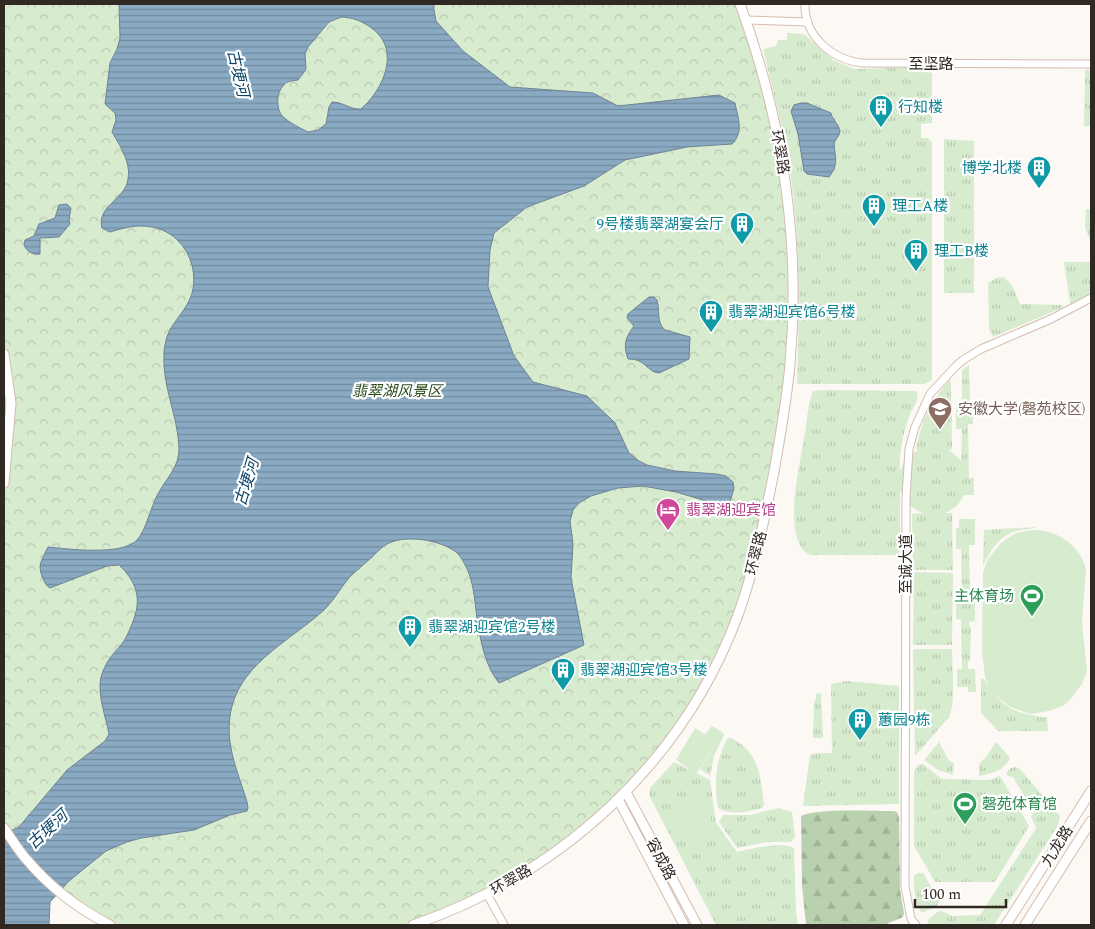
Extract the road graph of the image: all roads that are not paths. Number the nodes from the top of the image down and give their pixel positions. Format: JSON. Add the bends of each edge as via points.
{"nodes":[{"id":1,"x":740,"y":4,"type":"edge"},
{"id":2,"x":805,"y":4,"type":"edge"},
{"id":3,"x":746,"y":20,"type":"junction"},
{"id":4,"x":808,"y":22,"type":"junction"},
{"id":5,"x":1091,"y":64,"type":"edge"},
{"id":6,"x":1091,"y":298,"type":"edge"},
{"id":7,"x":4,"y":354,"type":"edge"},
{"id":8,"x":4,"y":483,"type":"edge"},
{"id":9,"x":1091,"y":791,"type":"edge"},
{"id":10,"x":626,"y":792,"type":"junction"},
{"id":11,"x":618,"y":800,"type":"junction"},
{"id":12,"x":1091,"y":821,"type":"edge"},
{"id":13,"x":4,"y":828,"type":"edge"},
{"id":14,"x":487,"y":894,"type":"junction"},
{"id":15,"x":107,"y":925,"type":"edge"},
{"id":16,"x":413,"y":925,"type":"edge"},
{"id":17,"x":504,"y":925,"type":"edge"},
{"id":18,"x":684,"y":925,"type":"edge"},
{"id":19,"x":697,"y":925,"type":"edge"},
{"id":20,"x":916,"y":925,"type":"edge"},
{"id":21,"x":1006,"y":925,"type":"edge"},
{"id":22,"x":1025,"y":925,"type":"edge"}],
"edges":[{"from":1,"to":3,"type":"street","name":"环翠路"},
{"from":2,"to":4,"type":"street","name":"至坚路"},
{"from":3,"to":4,"type":"street"},
{"from":3,"to":10,"type":"street","name":"环翠路","via":[[776,125],[790,220],[792,324],[783,420],[757,553],[730,633],[706,684],[666,746]]},
{"from":4,"to":5,"type":"street","name":"至坚路","via":[[814,35],[827,49],[854,62]]},
{"from":6,"to":20,"type":"street","name":"至诚大道","via":[[962,360],[930,394],[915,427],[909,449],[906,497],[905,886],[911,919]]},
{"from":7,"to":8,"type":"street","via":[[11,403]]},
{"from":9,"to":21,"type":"street","name":"九龙路"},
{"from":10,"to":11,"type":"street","name":"环翠路"},
{"from":10,"to":19,"type":"street","name":"容成路"},
{"from":11,"to":14,"type":"street","name":"环翠路","via":[[561,848]]},
{"from":11,"to":18,"type":"street","name":"容成路"},
{"from":12,"to":22,"type":"street","name":"九龙路"},
{"from":13,"to":15,"type":"street","via":[[40,874]]},
{"from":14,"to":16,"type":"street","name":"环翠路"},
{"from":14,"to":17,"type":"street"}]}
